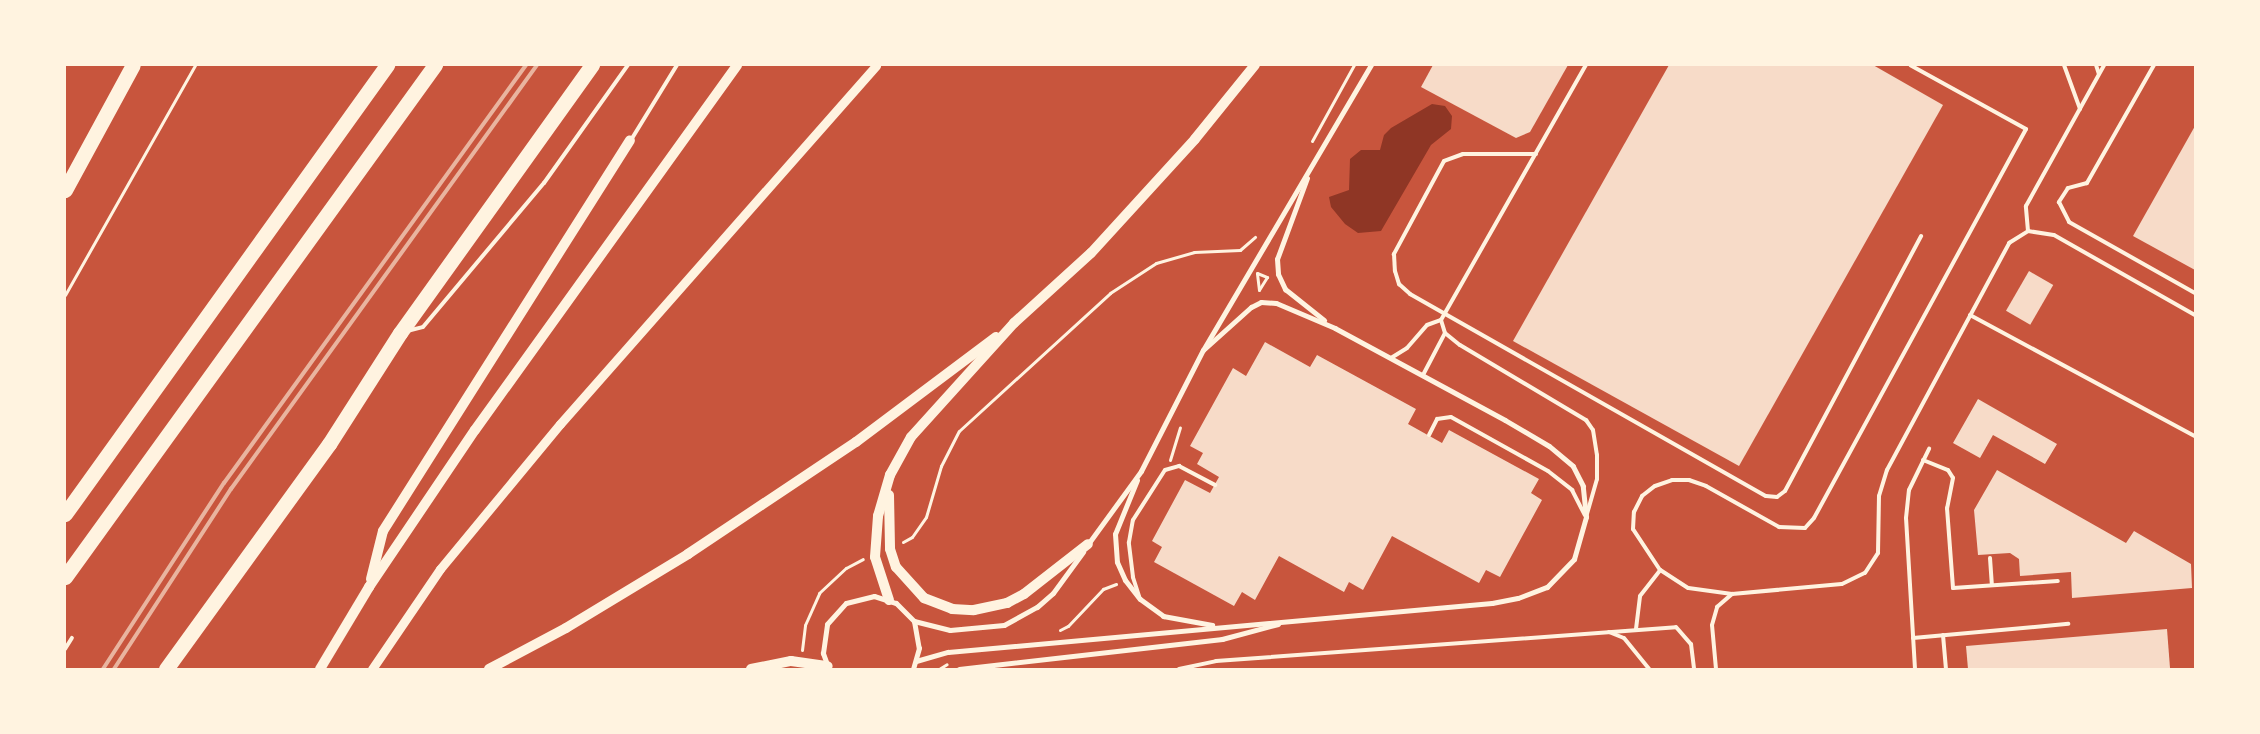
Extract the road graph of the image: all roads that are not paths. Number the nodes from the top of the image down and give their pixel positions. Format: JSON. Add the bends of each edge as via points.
{"nodes":[{"id":1,"x":133,"y":65,"type":"edge"},
{"id":2,"x":387,"y":65,"type":"edge"},
{"id":3,"x":435,"y":65,"type":"edge"},
{"id":4,"x":592,"y":65,"type":"edge"},
{"id":5,"x":628,"y":65,"type":"edge"},
{"id":6,"x":677,"y":65,"type":"edge"},
{"id":7,"x":737,"y":65,"type":"edge"},
{"id":8,"x":876,"y":65,"type":"edge"},
{"id":9,"x":1255,"y":65,"type":"edge"},
{"id":10,"x":1371,"y":65,"type":"edge"},
{"id":11,"x":1586,"y":65,"type":"edge"},
{"id":12,"x":1910,"y":65,"type":"edge"},
{"id":13,"x":2064,"y":65,"type":"edge"},
{"id":14,"x":2096,"y":65,"type":"edge"},
{"id":15,"x":2104,"y":65,"type":"edge"},
{"id":16,"x":2154,"y":65,"type":"edge"},
{"id":17,"x":2099,"y":74,"type":"junction"},
{"id":18,"x":2080,"y":109,"type":"junction"},
{"id":19,"x":630,"y":140,"type":"joint"},
{"id":20,"x":1536,"y":154,"type":"junction"},
{"id":21,"x":1309,"y":170,"type":"junction"},
{"id":22,"x":65,"y":190,"type":"edge"},
{"id":23,"x":2028,"y":231,"type":"junction"},
{"id":24,"x":1921,"y":236,"type":"dead end"},
{"id":25,"x":2195,"y":293,"type":"edge"},
{"id":26,"x":1445,"y":313,"type":"junction"},
{"id":27,"x":1970,"y":315,"type":"junction"},
{"id":28,"x":2195,"y":315,"type":"edge"},
{"id":29,"x":1441,"y":320,"type":"junction"},
{"id":30,"x":1014,"y":323,"type":"junction"},
{"id":31,"x":1335,"y":328,"type":"junction"},
{"id":32,"x":1445,"y":332,"type":"junction"},
{"id":33,"x":400,"y":333,"type":"junction"},
{"id":34,"x":1204,"y":350,"type":"junction"},
{"id":35,"x":1391,"y":358,"type":"junction"},
{"id":36,"x":1423,"y":375,"type":"junction"},
{"id":37,"x":1429,"y":436,"type":"dead end"},
{"id":38,"x":2195,"y":436,"type":"edge"},
{"id":39,"x":1929,"y":449,"type":"dead end"},
{"id":40,"x":1923,"y":460,"type":"junction"},
{"id":41,"x":1141,"y":471,"type":"junction"},
{"id":42,"x":890,"y":475,"type":"junction"},
{"id":43,"x":1214,"y":485,"type":"dead end"},
{"id":44,"x":65,"y":514,"type":"edge"},
{"id":45,"x":1586,"y":517,"type":"junction"},
{"id":46,"x":1088,"y":544,"type":"junction"},
{"id":47,"x":1990,"y":558,"type":"dead end"},
{"id":48,"x":1660,"y":570,"type":"junction"},
{"id":49,"x":65,"y":577,"type":"edge"},
{"id":50,"x":2058,"y":581,"type":"dead end"},
{"id":51,"x":1992,"y":585,"type":"junction"},
{"id":52,"x":369,"y":587,"type":"junction"},
{"id":53,"x":1732,"y":594,"type":"junction"},
{"id":54,"x":1140,"y":599,"type":"junction"},
{"id":55,"x":888,"y":600,"type":"junction"},
{"id":56,"x":914,"y":622,"type":"junction"},
{"id":57,"x":1283,"y":622,"type":"junction"},
{"id":58,"x":2068,"y":624,"type":"dead end"},
{"id":59,"x":1218,"y":626,"type":"junction"},
{"id":60,"x":1636,"y":629,"type":"junction"},
{"id":61,"x":1607,"y":631,"type":"junction"},
{"id":62,"x":1943,"y":635,"type":"junction"},
{"id":63,"x":72,"y":638,"type":"dead end"},
{"id":64,"x":1913,"y":638,"type":"junction"},
{"id":65,"x":65,"y":649,"type":"edge"},
{"id":66,"x":916,"y":661,"type":"junction"},
{"id":67,"x":828,"y":668,"type":"edge"},
{"id":68,"x":166,"y":669,"type":"edge"},
{"id":69,"x":320,"y":669,"type":"edge"},
{"id":70,"x":372,"y":669,"type":"edge"},
{"id":71,"x":489,"y":669,"type":"edge"},
{"id":72,"x":751,"y":669,"type":"edge"},
{"id":73,"x":913,"y":669,"type":"edge"},
{"id":74,"x":960,"y":669,"type":"edge"},
{"id":75,"x":1179,"y":669,"type":"edge"},
{"id":76,"x":1649,"y":669,"type":"edge"},
{"id":77,"x":1694,"y":669,"type":"edge"},
{"id":78,"x":1716,"y":669,"type":"edge"},
{"id":79,"x":1916,"y":669,"type":"edge"},
{"id":80,"x":1946,"y":669,"type":"edge"}],
"edges":[{"from":1,"to":22,"type":"highway"},
{"from":2,"to":44,"type":"highway"},
{"from":3,"to":49,"type":"highway"},
{"from":4,"to":33,"type":"highway"},
{"from":5,"to":33,"type":"lane","via":[[544,183],[423,327]]},
{"from":6,"to":19,"type":"lane"},
{"from":7,"to":52,"type":"main road","via":[[475,430]]},
{"from":8,"to":70,"type":"street","via":[[548,440],[440,569]]},
{"from":9,"to":30,"type":"main road","via":[[1196,139],[1091,253]]},
{"from":10,"to":21,"type":"street"},
{"from":11,"to":20,"type":"lane"},
{"from":12,"to":48,"type":"lane","via":[[2026,129],[1814,518],[1805,528],[1779,527],[1706,486],[1689,480],[1663,483],[1642,496],[1634,512],[1633,529]]},
{"from":13,"to":18,"type":"lane"},
{"from":14,"to":17,"type":"lane"},
{"from":15,"to":17,"type":"lane"},
{"from":16,"to":25,"type":"lane","via":[[2087,183],[2068,188],[2059,202],[2069,222]]},
{"from":17,"to":18,"type":"lane"},
{"from":18,"to":23,"type":"lane","via":[[2026,206]]},
{"from":19,"to":52,"type":"main road","via":[[384,531]]},
{"from":20,"to":26,"type":"lane"},
{"from":20,"to":26,"type":"lane","via":[[1452,156],[1440,169],[1399,240],[1394,254],[1394,271],[1399,284],[1410,294]]},
{"from":21,"to":31,"type":"street","via":[[1298,210],[1277,259],[1278,274],[1285,289]]},
{"from":21,"to":34,"type":"street"},
{"from":23,"to":27,"type":"lane","via":[[2009,243]]},
{"from":23,"to":28,"type":"lane","via":[[2054,235]]},
{"from":24,"to":26,"type":"lane","via":[[1785,492],[1777,497],[1766,496]]},
{"from":26,"to":29,"type":"lane"},
{"from":27,"to":38,"type":"lane"},
{"from":27,"to":53,"type":"lane","via":[[1887,470],[1879,496],[1878,553],[1865,572],[1842,584]]},
{"from":29,"to":32,"type":"lane"},
{"from":29,"to":35,"type":"lane","via":[[1428,325],[1407,348]]},
{"from":30,"to":42,"type":"main road","via":[[911,438]]},
{"from":30,"to":71,"type":"main road","via":[[856,442],[688,554],[566,628]]},
{"from":31,"to":34,"type":"street","via":[[1286,306],[1261,302],[1240,314]]},
{"from":31,"to":35,"type":"street"},
{"from":32,"to":36,"type":"lane"},
{"from":32,"to":45,"type":"lane","via":[[1460,345],[1586,420],[1593,430],[1597,479]]},
{"from":33,"to":68,"type":"highway","via":[[329,444]]},
{"from":34,"to":41,"type":"street"},
{"from":35,"to":36,"type":"street"},
{"from":36,"to":45,"type":"street","via":[[1550,446],[1573,466],[1583,486]]},
{"from":37,"to":45,"type":"lane","via":[[1438,419],[1451,418],[1548,472],[1572,490]]},
{"from":39,"to":40,"type":"lane"},
{"from":40,"to":51,"type":"lane","via":[[1948,470],[1953,478],[1947,508],[1953,588]]},
{"from":40,"to":64,"type":"lane","via":[[1909,490],[1906,518]]},
{"from":41,"to":46,"type":"street"},
{"from":41,"to":54,"type":"street","via":[[1115,534],[1117,562],[1125,580]]},
{"from":42,"to":46,"type":"main road","via":[[887,518],[890,549],[900,573],[924,598],[952,609],[974,610],[1007,603],[1024,594]]},
{"from":42,"to":55,"type":"main road","via":[[878,516],[875,557]]},
{"from":43,"to":54,"type":"lane","via":[[1179,466],[1165,470],[1134,520],[1129,542],[1132,577]]},
{"from":45,"to":57,"type":"street","via":[[1574,559],[1563,573],[1547,587],[1518,598]]},
{"from":46,"to":56,"type":"street","via":[[1053,593],[1004,625],[950,630]]},
{"from":47,"to":51,"type":"lane"},
{"from":48,"to":53,"type":"lane","via":[[1688,588]]},
{"from":48,"to":60,"type":"lane","via":[[1640,596]]},
{"from":50,"to":51,"type":"lane"},
{"from":52,"to":69,"type":"main road"},
{"from":53,"to":78,"type":"lane","via":[[1717,607],[1712,625]]},
{"from":54,"to":59,"type":"street","via":[[1163,616]]},
{"from":55,"to":56,"type":"street","via":[[903,608]]},
{"from":55,"to":67,"type":"street","via":[[860,598],[835,612],[823,638]]},
{"from":56,"to":66,"type":"street","via":[[920,648]]},
{"from":57,"to":59,"type":"street"},
{"from":57,"to":74,"type":"street","via":[[1222,639]]},
{"from":58,"to":62,"type":"lane"},
{"from":59,"to":66,"type":"street","via":[[948,652]]},
{"from":60,"to":61,"type":"lane"},
{"from":60,"to":77,"type":"lane","via":[[1676,626],[1692,644]]},
{"from":61,"to":75,"type":"lane","via":[[1216,661]]},
{"from":61,"to":76,"type":"lane","via":[[1624,638]]},
{"from":62,"to":64,"type":"lane"},
{"from":62,"to":80,"type":"lane"},
{"from":63,"to":65,"type":"lane"},
{"from":64,"to":79,"type":"lane"},
{"from":66,"to":73,"type":"street"},
{"from":67,"to":72,"type":"main road","via":[[801,661]]}]}
